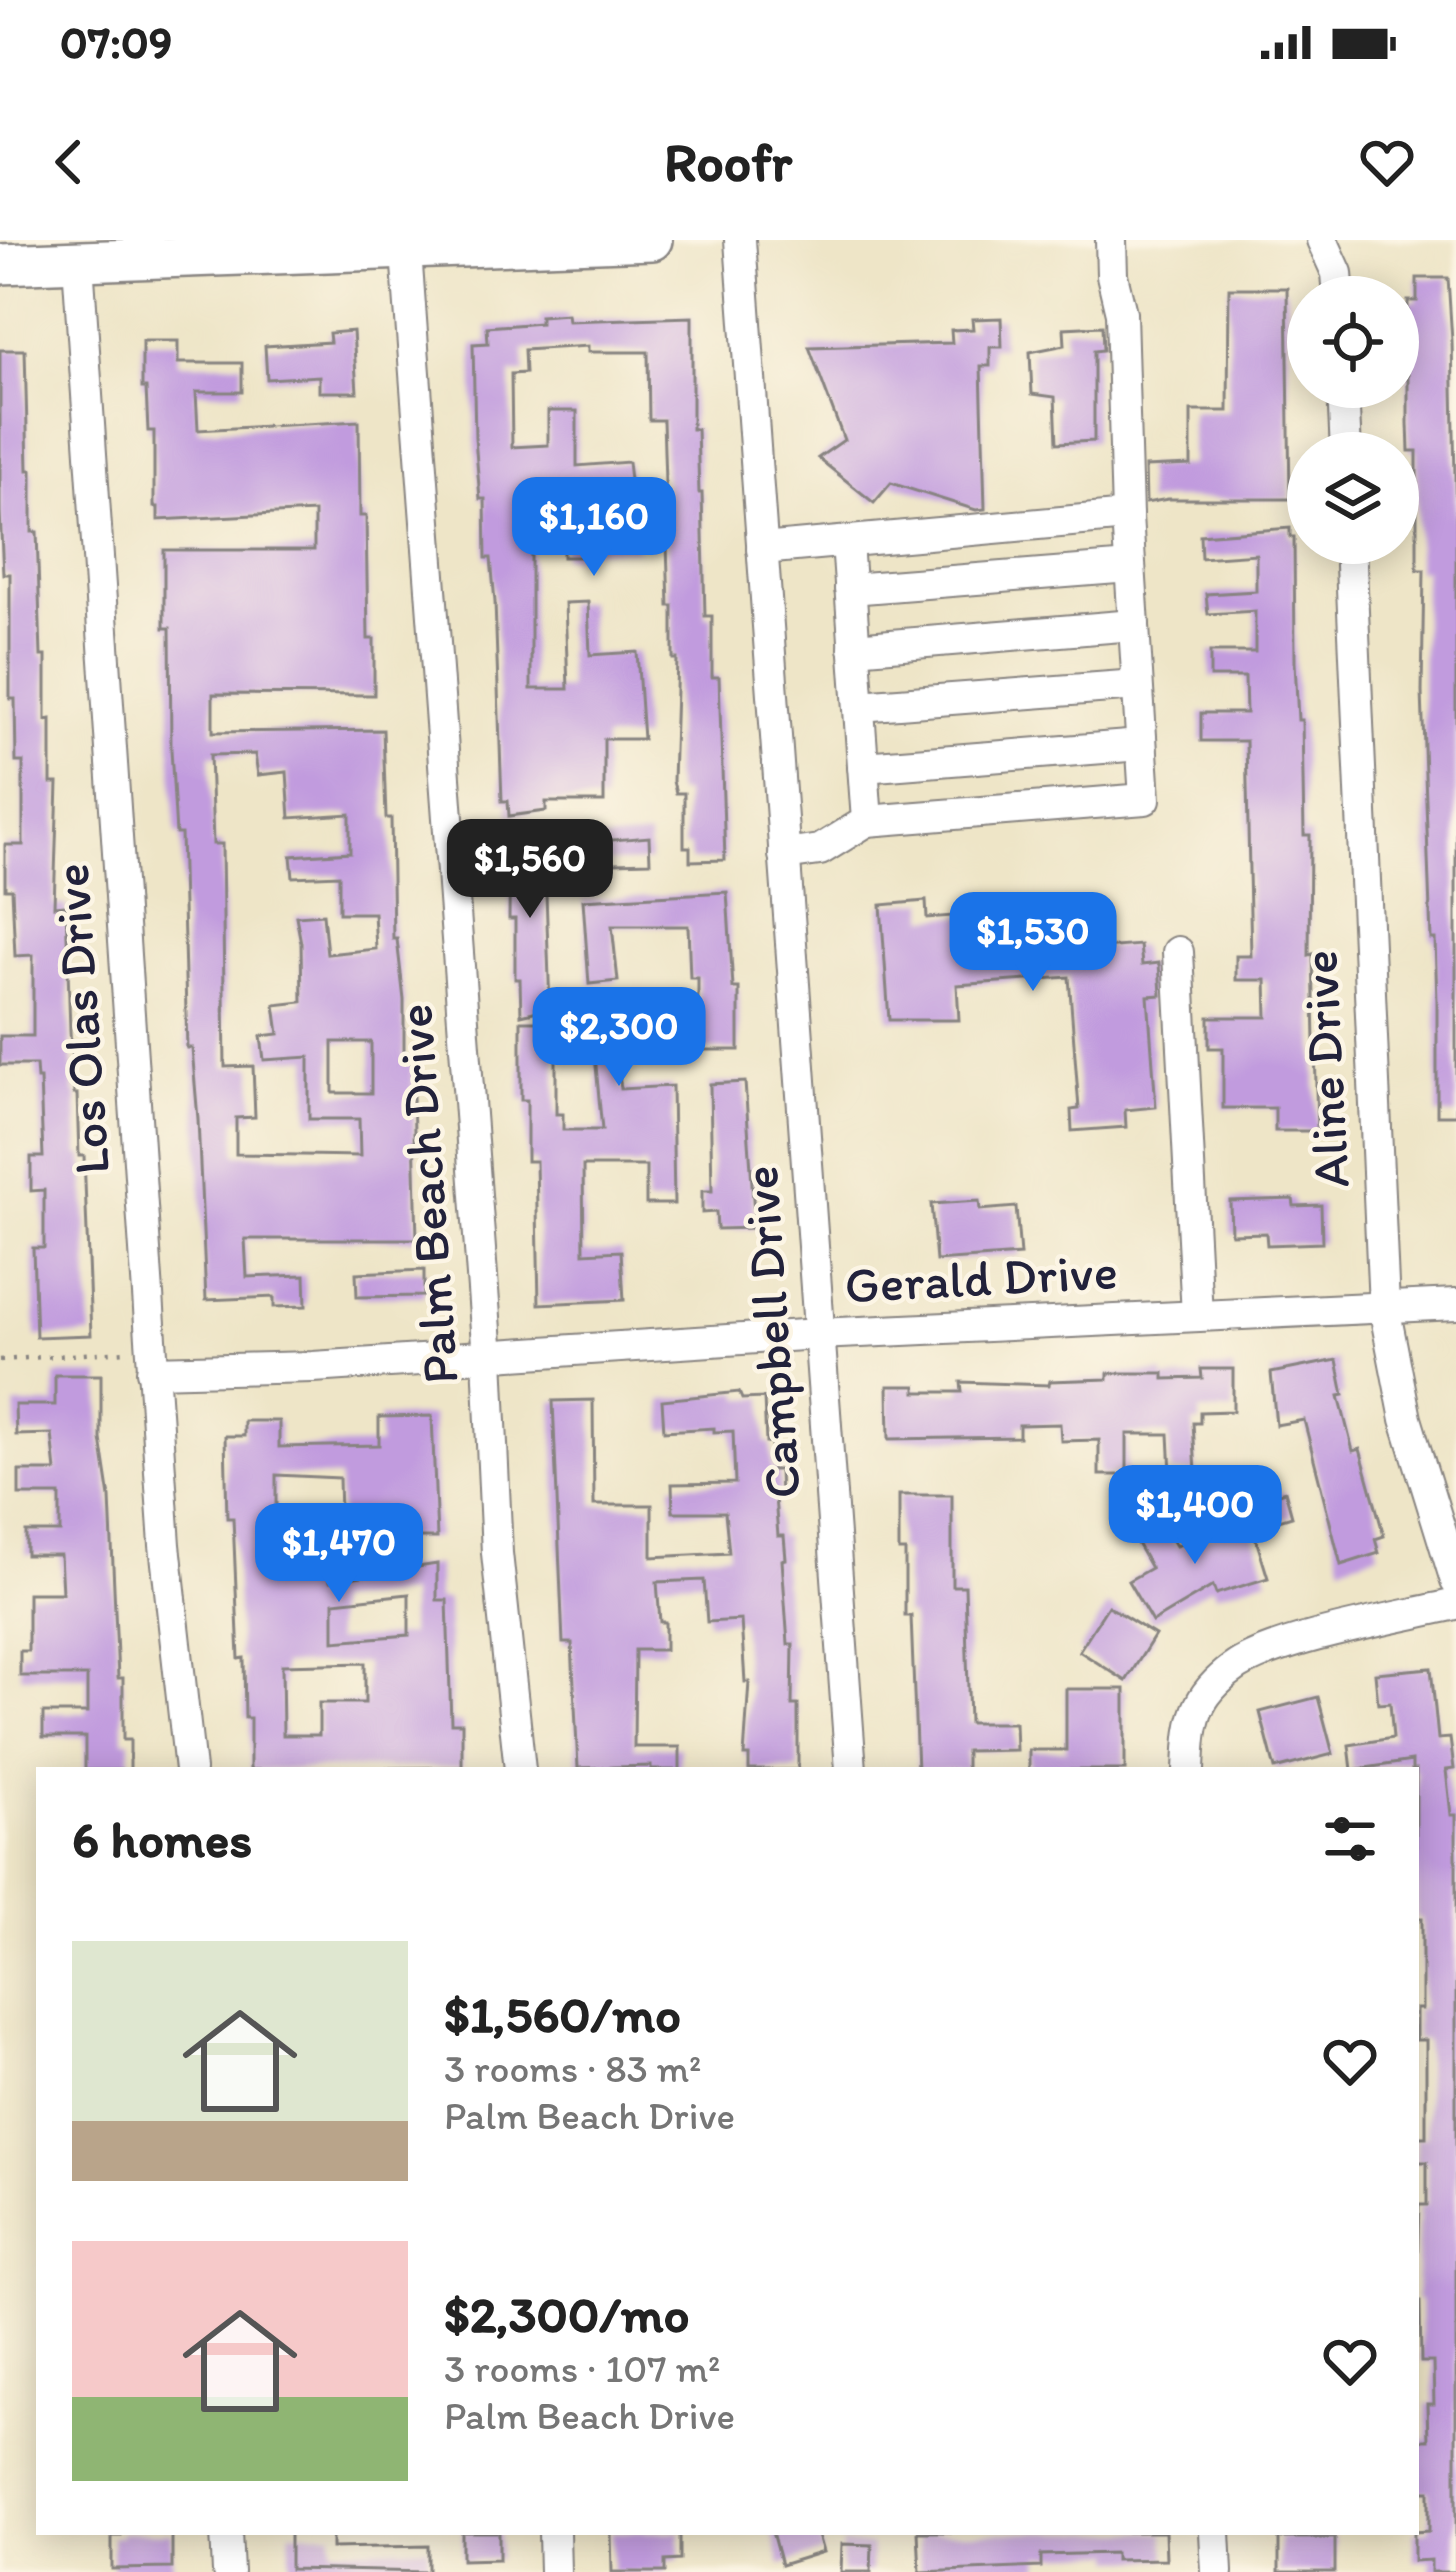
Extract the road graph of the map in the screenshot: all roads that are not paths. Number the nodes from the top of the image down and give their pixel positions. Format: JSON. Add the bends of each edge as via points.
{"nodes":[{"id":1,"x":652,"y":240,"type":"edge"},
{"id":2,"x":740,"y":240,"type":"edge"},
{"id":3,"x":1111,"y":240,"type":"edge"},
{"id":4,"x":1322,"y":240,"type":"edge"},
{"id":5,"x":406,"y":252,"type":"junction"},
{"id":6,"x":78,"y":262,"type":"junction"},
{"id":7,"x":0,"y":264,"type":"edge"},
{"id":8,"x":1337,"y":276,"type":"edge"},
{"id":9,"x":1127,"y":516,"type":"junction"},
{"id":10,"x":847,"y":542,"type":"junction"},
{"id":11,"x":762,"y":549,"type":"junction"},
{"id":12,"x":1351,"y":564,"type":"edge"},
{"id":13,"x":1130,"y":567,"type":"junction"},
{"id":14,"x":850,"y":589,"type":"junction"},
{"id":15,"x":1134,"y":626,"type":"junction"},
{"id":16,"x":854,"y":648,"type":"junction"},
{"id":17,"x":1137,"y":685,"type":"junction"},
{"id":18,"x":859,"y":706,"type":"junction"},
{"id":19,"x":1141,"y":745,"type":"junction"},
{"id":20,"x":863,"y":767,"type":"junction"},
{"id":21,"x":867,"y":821,"type":"junction"},
{"id":22,"x":784,"y":855,"type":"junction"},
{"id":23,"x":1178,"y":952,"type":"dead end"},
{"id":24,"x":1456,"y":1304,"type":"edge"},
{"id":25,"x":1384,"y":1307,"type":"junction"},
{"id":26,"x":1197,"y":1316,"type":"junction"},
{"id":27,"x":818,"y":1334,"type":"junction"},
{"id":28,"x":488,"y":1358,"type":"junction"},
{"id":29,"x":152,"y":1360,"type":"junction"},
{"id":30,"x":1456,"y":1581,"type":"edge"},
{"id":31,"x":1456,"y":1604,"type":"edge"},
{"id":32,"x":190,"y":1767,"type":"edge"},
{"id":33,"x":520,"y":1767,"type":"edge"},
{"id":34,"x":851,"y":1767,"type":"edge"},
{"id":35,"x":1189,"y":1767,"type":"edge"},
{"id":36,"x":226,"y":2535,"type":"edge"},
{"id":37,"x":554,"y":2535,"type":"edge"},
{"id":38,"x":1215,"y":2535,"type":"edge"},
{"id":39,"x":228,"y":2572,"type":"edge"},
{"id":40,"x":555,"y":2572,"type":"edge"},
{"id":41,"x":1217,"y":2572,"type":"edge"}],
"edges":[{"from":1,"to":5,"type":"main road"},
{"from":2,"to":11,"type":"street","name":"Campbell Drive"},
{"from":3,"to":9,"type":"street"},
{"from":4,"to":8,"type":"street"},
{"from":5,"to":6,"type":"main road"},
{"from":5,"to":28,"type":"street","name":"Palm Beach Drive"},
{"from":6,"to":7,"type":"main road"},
{"from":6,"to":29,"type":"street","name":"Los Olas Drive"},
{"from":9,"to":10,"type":"street"},
{"from":9,"to":13,"type":"street"},
{"from":10,"to":11,"type":"street"},
{"from":10,"to":14,"type":"street"},
{"from":11,"to":22,"type":"street","name":"Campbell Drive"},
{"from":12,"to":25,"type":"street","name":"Aline Drive"},
{"from":13,"to":14,"type":"street"},
{"from":13,"to":15,"type":"street"},
{"from":14,"to":16,"type":"street"},
{"from":15,"to":16,"type":"street"},
{"from":15,"to":17,"type":"street"},
{"from":16,"to":18,"type":"street"},
{"from":17,"to":18,"type":"street"},
{"from":17,"to":19,"type":"street"},
{"from":18,"to":20,"type":"street"},
{"from":19,"to":20,"type":"street"},
{"from":19,"to":21,"type":"street","via":[[1144,799]]},
{"from":20,"to":21,"type":"street"},
{"from":21,"to":22,"type":"street","via":[[820,850]]},
{"from":22,"to":27,"type":"street","name":"Campbell Drive"},
{"from":23,"to":26,"type":"street"},
{"from":24,"to":25,"type":"street","name":"Gerald Drive"},
{"from":25,"to":26,"type":"street","name":"Gerald Drive"},
{"from":25,"to":30,"type":"street","name":"Aline Drive","via":[[1406,1419]]},
{"from":26,"to":27,"type":"street","name":"Gerald Drive"},
{"from":27,"to":28,"type":"street","name":"Gerald Drive"},
{"from":27,"to":34,"type":"street","name":"Campbell Drive"},
{"from":28,"to":29,"type":"street","name":"Gerald Drive"},
{"from":28,"to":33,"type":"street","name":"Palm Beach Drive","via":[[497,1553]]},
{"from":29,"to":32,"type":"street","name":"Los Olas Drive"},
{"from":31,"to":35,"type":"street","via":[[1240,1664],[1199,1707]]},
{"from":36,"to":39,"type":"street"},
{"from":37,"to":40,"type":"street"},
{"from":38,"to":41,"type":"street"}]}
